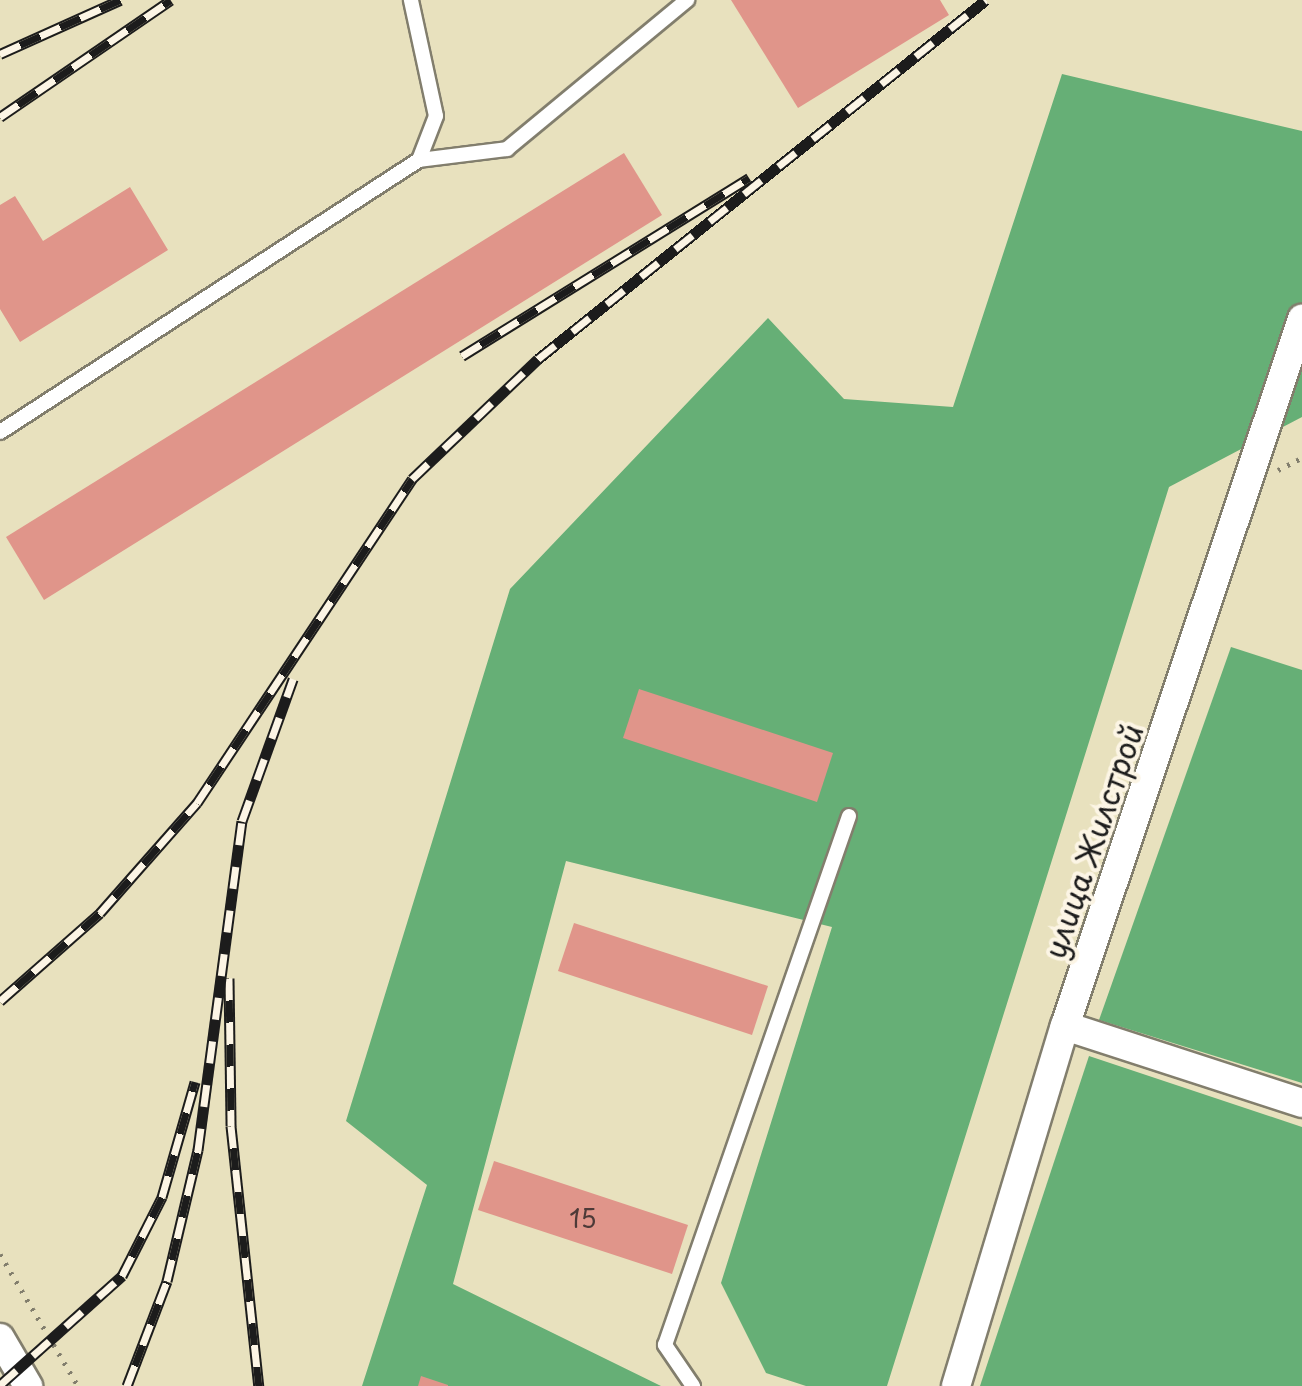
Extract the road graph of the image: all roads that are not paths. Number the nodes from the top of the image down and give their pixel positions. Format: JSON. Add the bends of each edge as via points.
{"nodes":[{"id":1,"x":412,"y":0,"type":"edge"},
{"id":2,"x":687,"y":0,"type":"edge"},
{"id":3,"x":419,"y":160,"type":"junction"},
{"id":4,"x":1302,"y":319,"type":"edge"},
{"id":5,"x":0,"y":432,"type":"edge"},
{"id":6,"x":849,"y":816,"type":"dead end"},
{"id":7,"x":1065,"y":1026,"type":"junction"},
{"id":8,"x":1302,"y":1102,"type":"edge"},
{"id":9,"x":0,"y":1338,"type":"edge"},
{"id":10,"x":28,"y":1386,"type":"edge"},
{"id":11,"x":693,"y":1386,"type":"edge"},
{"id":12,"x":956,"y":1386,"type":"edge"}],
"edges":[{"from":1,"to":3,"type":"lane","via":[[436,116]]},
{"from":2,"to":3,"type":"lane","via":[[507,150]]},
{"from":3,"to":5,"type":"lane"},
{"from":4,"to":7,"type":"street","name":"улица Жилстрой"},
{"from":6,"to":11,"type":"lane","via":[[665,1345]]},
{"from":7,"to":8,"type":"street"},
{"from":7,"to":12,"type":"street","name":"улица Жилстрой"},
{"from":9,"to":10,"type":"street"}]}
